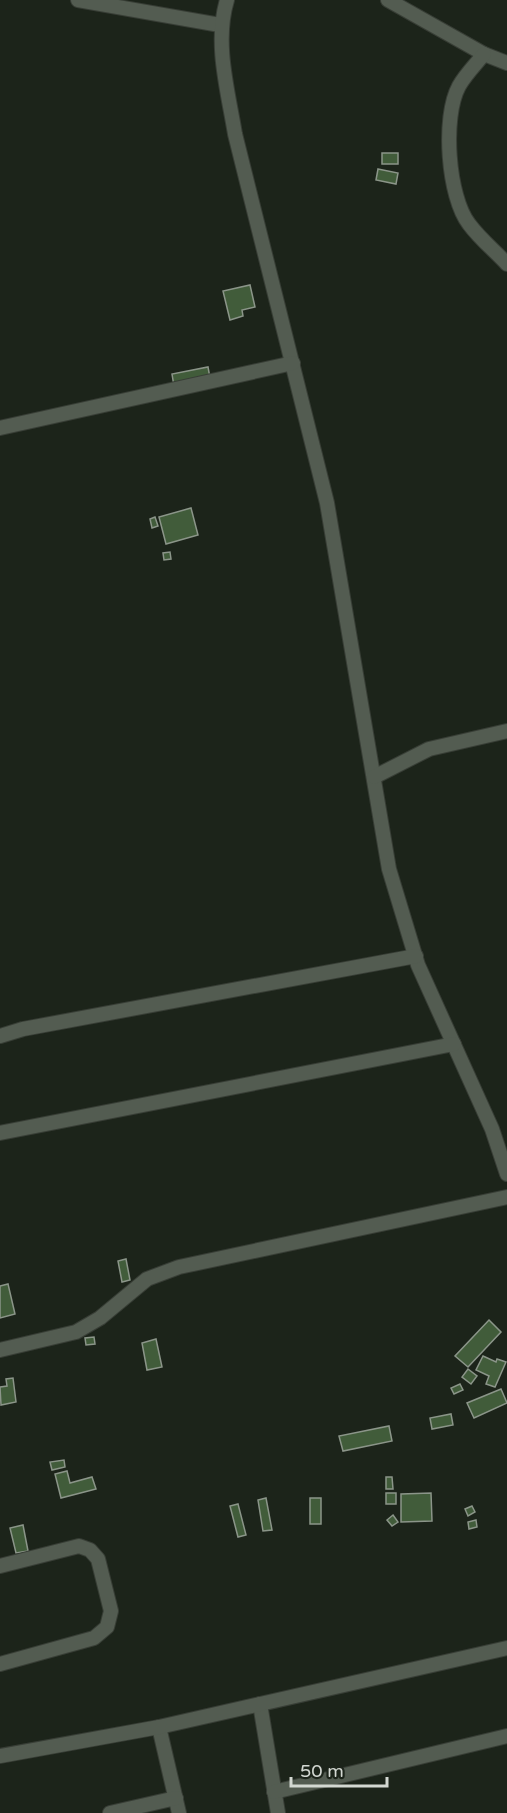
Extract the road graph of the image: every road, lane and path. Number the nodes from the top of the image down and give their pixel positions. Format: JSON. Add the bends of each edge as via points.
{"nodes":[{"id":1,"x":78,"y":0,"type":"edge"},
{"id":2,"x":227,"y":0,"type":"edge"},
{"id":3,"x":388,"y":0,"type":"edge"},
{"id":4,"x":220,"y":26,"type":"junction"},
{"id":5,"x":484,"y":54,"type":"junction"},
{"id":6,"x":507,"y":63,"type":"edge"},
{"id":7,"x":507,"y":264,"type":"edge"},
{"id":8,"x":293,"y":363,"type":"junction"},
{"id":9,"x":0,"y":429,"type":"edge"},
{"id":10,"x":507,"y":731,"type":"edge"},
{"id":11,"x":374,"y":777,"type":"junction"},
{"id":12,"x":416,"y":956,"type":"junction"},
{"id":13,"x":0,"y":1036,"type":"edge"},
{"id":14,"x":454,"y":1044,"type":"junction"},
{"id":15,"x":0,"y":1133,"type":"edge"},
{"id":16,"x":507,"y":1174,"type":"edge"},
{"id":17,"x":507,"y":1197,"type":"edge"},
{"id":18,"x":0,"y":1350,"type":"edge"},
{"id":19,"x":0,"y":1566,"type":"edge"},
{"id":20,"x":507,"y":1648,"type":"edge"},
{"id":21,"x":0,"y":1664,"type":"edge"},
{"id":22,"x":260,"y":1704,"type":"junction"},
{"id":23,"x":159,"y":1727,"type":"junction"},
{"id":24,"x":507,"y":1736,"type":"edge"},
{"id":25,"x":0,"y":1754,"type":"edge"},
{"id":26,"x":274,"y":1792,"type":"junction"},
{"id":27,"x":176,"y":1798,"type":"junction"},
{"id":28,"x":110,"y":1813,"type":"edge"},
{"id":29,"x":179,"y":1813,"type":"edge"},
{"id":30,"x":278,"y":1813,"type":"edge"}],
"edges":[{"from":1,"to":4,"type":"street"},
{"from":2,"to":4,"type":"street"},
{"from":3,"to":5,"type":"street"},
{"from":4,"to":8,"type":"street","via":[[235,134]]},
{"from":5,"to":6,"type":"street"},
{"from":5,"to":7,"type":"street","via":[[459,86],[450,109],[455,197],[468,223]]},
{"from":8,"to":9,"type":"street"},
{"from":8,"to":11,"type":"street","via":[[327,503]]},
{"from":10,"to":11,"type":"street","via":[[429,749]]},
{"from":11,"to":12,"type":"street","via":[[389,869]]},
{"from":12,"to":13,"type":"street"},
{"from":12,"to":14,"type":"street"},
{"from":14,"to":15,"type":"street"},
{"from":14,"to":16,"type":"street","via":[[492,1129]]},
{"from":17,"to":18,"type":"street","via":[[179,1267],[147,1279],[100,1318],[76,1332]]},
{"from":19,"to":21,"type":"street","via":[[79,1546],[90,1550],[98,1559],[111,1611],[107,1627],[94,1638]]},
{"from":20,"to":22,"type":"street"},
{"from":22,"to":23,"type":"street"},
{"from":22,"to":26,"type":"street"},
{"from":23,"to":25,"type":"street"},
{"from":23,"to":27,"type":"street"},
{"from":24,"to":26,"type":"street"},
{"from":26,"to":30,"type":"street"},
{"from":27,"to":28,"type":"street"},
{"from":27,"to":29,"type":"street"}]}
